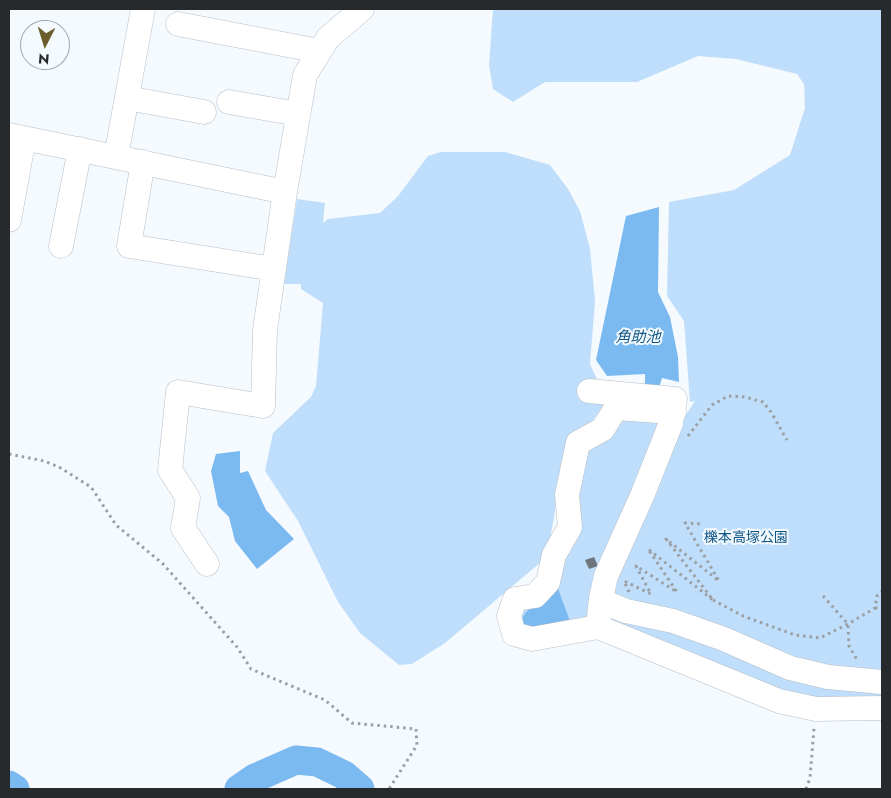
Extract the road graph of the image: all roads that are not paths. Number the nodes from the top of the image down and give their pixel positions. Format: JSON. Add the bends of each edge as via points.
{"nodes":[{"id":1,"x":143,"y":9,"type":"edge"},
{"id":2,"x":362,"y":9,"type":"edge"},
{"id":3,"x":178,"y":24,"type":"dead end"},
{"id":4,"x":320,"y":51,"type":"junction"},
{"id":5,"x":127,"y":98,"type":"junction"},
{"id":6,"x":229,"y":102,"type":"dead end"},
{"id":7,"x":204,"y":112,"type":"dead end"},
{"id":8,"x":298,"y":114,"type":"junction"},
{"id":9,"x":16,"y":136,"type":"edge"},
{"id":10,"x":80,"y":149,"type":"junction"},
{"id":11,"x":116,"y":157,"type":"junction"},
{"id":12,"x":144,"y":162,"type":"junction"},
{"id":13,"x":285,"y":192,"type":"junction"},
{"id":14,"x":9,"y":220,"type":"edge"},
{"id":15,"x":61,"y":246,"type":"dead end"},
{"id":16,"x":274,"y":269,"type":"junction"},
{"id":17,"x":590,"y":391,"type":"dead end"},
{"id":18,"x":674,"y":412,"type":"junction"},
{"id":19,"x":207,"y":564,"type":"dead end"},
{"id":20,"x":601,"y":598,"type":"junction"},
{"id":21,"x":598,"y":627,"type":"junction"},
{"id":22,"x":880,"y":681,"type":"edge"},
{"id":23,"x":882,"y":708,"type":"edge"}],
"edges":[{"from":1,"to":5,"type":"street"},
{"from":2,"to":4,"type":"street","via":[[328,38]]},
{"from":3,"to":4,"type":"street"},
{"from":4,"to":8,"type":"street","via":[[305,75]]},
{"from":5,"to":7,"type":"street"},
{"from":5,"to":11,"type":"street"},
{"from":6,"to":8,"type":"street"},
{"from":8,"to":13,"type":"street"},
{"from":9,"to":10,"type":"street"},
{"from":9,"to":14,"type":"street"},
{"from":10,"to":11,"type":"street"},
{"from":10,"to":15,"type":"street"},
{"from":11,"to":12,"type":"street"},
{"from":12,"to":13,"type":"street"},
{"from":12,"to":16,"type":"street","via":[[129,246]]},
{"from":13,"to":16,"type":"street"},
{"from":16,"to":19,"type":"street","via":[[265,330],[263,406],[178,392],[170,470],[188,498],[183,528]]},
{"from":17,"to":18,"type":"street","via":[[675,399]]},
{"from":18,"to":20,"type":"street","via":[[642,496],[606,576]]},
{"from":18,"to":21,"type":"street","via":[[616,408],[604,429],[578,443],[567,495],[570,527],[554,555],[548,582],[535,596],[515,598],[509,616],[514,634],[532,639]]},
{"from":20,"to":21,"type":"street"},
{"from":20,"to":22,"type":"street","via":[[630,613],[673,620],[790,668],[828,677]]},
{"from":21,"to":23,"type":"street","via":[[770,698],[816,709]]}]}
